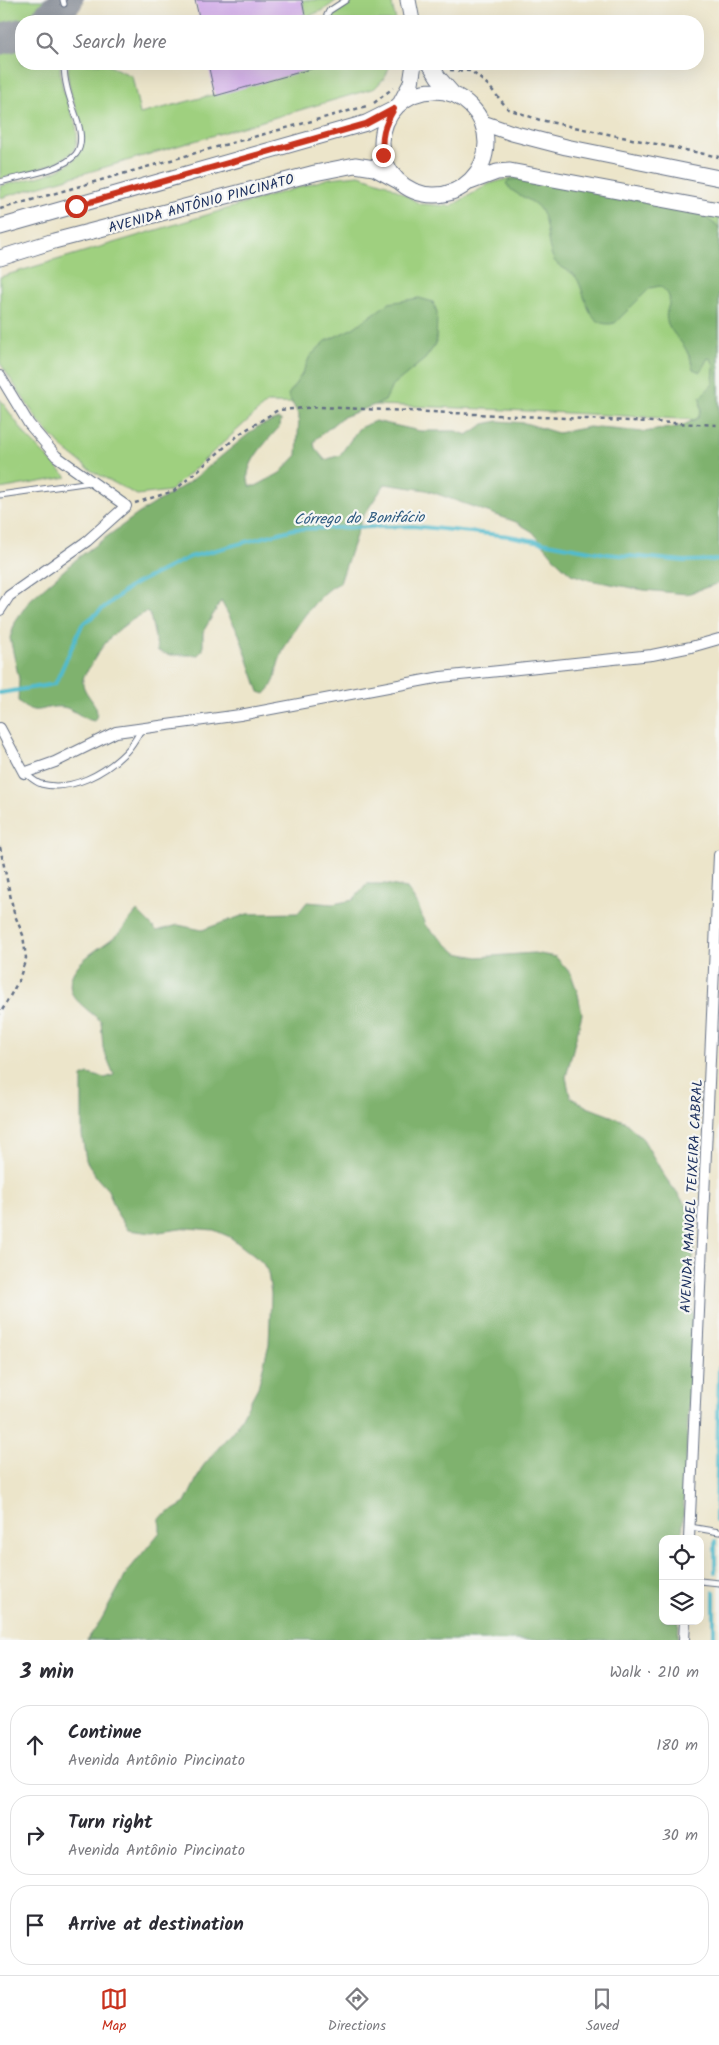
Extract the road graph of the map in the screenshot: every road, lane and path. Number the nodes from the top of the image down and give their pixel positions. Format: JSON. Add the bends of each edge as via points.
{"nodes":[{"id":1,"x":346,"y":0,"type":"edge"},
{"id":2,"x":408,"y":0,"type":"edge"},
{"id":3,"x":327,"y":15,"type":"edge"},
{"id":4,"x":411,"y":15,"type":"edge"},
{"id":5,"x":64,"y":70,"type":"edge"},
{"id":6,"x":413,"y":70,"type":"edge"},
{"id":7,"x":434,"y":70,"type":"edge"},
{"id":8,"x":453,"y":94,"type":"junction"},
{"id":9,"x":398,"y":105,"type":"junction"},
{"id":10,"x":483,"y":123,"type":"junction"},
{"id":11,"x":719,"y":178,"type":"edge"},
{"id":12,"x":0,"y":182,"type":"edge"},
{"id":13,"x":400,"y":182,"type":"junction"},
{"id":14,"x":468,"y":182,"type":"junction"},
{"id":15,"x":719,"y":210,"type":"edge"},
{"id":16,"x":0,"y":228,"type":"edge"},
{"id":17,"x":0,"y":258,"type":"edge"},
{"id":18,"x":0,"y":376,"type":"edge"},
{"id":19,"x":719,"y":425,"type":"edge"},
{"id":20,"x":92,"y":482,"type":"junction"},
{"id":21,"x":0,"y":495,"type":"edge"},
{"id":22,"x":126,"y":506,"type":"junction"},
{"id":23,"x":0,"y":610,"type":"edge"},
{"id":24,"x":719,"y":639,"type":"edge"},
{"id":25,"x":0,"y":728,"type":"edge"},
{"id":26,"x":142,"y":728,"type":"junction"},
{"id":27,"x":24,"y":773,"type":"junction"},
{"id":28,"x":0,"y":847,"type":"edge"},
{"id":29,"x":719,"y":855,"type":"edge"},
{"id":30,"x":0,"y":1014,"type":"edge"},
{"id":31,"x":689,"y":1527,"type":"junction"},
{"id":32,"x":719,"y":1532,"type":"edge"},
{"id":33,"x":689,"y":1535,"type":"edge"},
{"id":34,"x":704,"y":1581,"type":"edge"},
{"id":35,"x":719,"y":1583,"type":"edge"},
{"id":36,"x":685,"y":1625,"type":"edge"},
{"id":37,"x":684,"y":1640,"type":"edge"}],
"edges":[{"from":1,"to":3,"type":"lane"},
{"from":2,"to":4,"type":"main road"},
{"from":5,"to":12,"type":"lane","via":[[81,131],[76,153],[48,170]]},
{"from":6,"to":9,"type":"main road","name":"AVENIDA ANTÔNIO PINCINATO","via":[[411,83]]},
{"from":7,"to":8,"type":"main road"},
{"from":8,"to":9,"type":"main road","via":[[440,90],[426,91]]},
{"from":8,"to":10,"type":"main road","via":[[471,106]]},
{"from":9,"to":13,"type":"main road","name":"AVENIDA ANTÔNIO PINCINATO","via":[[386,122],[382,146],[389,170]]},
{"from":9,"to":16,"type":"main road","via":[[366,124]]},
{"from":10,"to":11,"type":"main road","via":[[512,134],[566,147]]},
{"from":10,"to":14,"type":"main road","name":"AVENIDA ANTÔNIO PINCINATO","via":[[486,155]]},
{"from":13,"to":14,"type":"main road","name":"AVENIDA ANTÔNIO PINCINATO","via":[[427,195],[449,193]]},
{"from":13,"to":17,"type":"main road","name":"AVENIDA ANTÔNIO PINCINATO","via":[[374,168],[355,165],[54,241]]},
{"from":14,"to":15,"type":"main road","name":"AVENIDA ANTÔNIO PINCINATO","via":[[510,170]]},
{"from":18,"to":20,"type":"street","via":[[29,424],[56,456]]},
{"from":19,"to":22,"type":"path","via":[[320,407],[278,410],[241,433],[174,491]]},
{"from":20,"to":21,"type":"lane"},
{"from":20,"to":22,"type":"street"},
{"from":22,"to":23,"type":"street","via":[[87,541],[8,596]]},
{"from":24,"to":26,"type":"street","via":[[652,654],[441,677],[240,715]]},
{"from":25,"to":27,"type":"street"},
{"from":26,"to":27,"type":"street","via":[[116,732],[55,762]]},
{"from":26,"to":27,"type":"lane","via":[[121,757],[77,784],[39,784]]},
{"from":28,"to":30,"type":"path","via":[[26,958],[19,980]]},
{"from":29,"to":31,"type":"street","name":"AVENIDA MANOEL TEIXEIRA CABRAL"},
{"from":31,"to":32,"type":"lane"},
{"from":31,"to":33,"type":"street","name":"AVENIDA MANOEL TEIXEIRA CABRAL"},
{"from":34,"to":35,"type":"lane"},
{"from":36,"to":37,"type":"street"}]}
